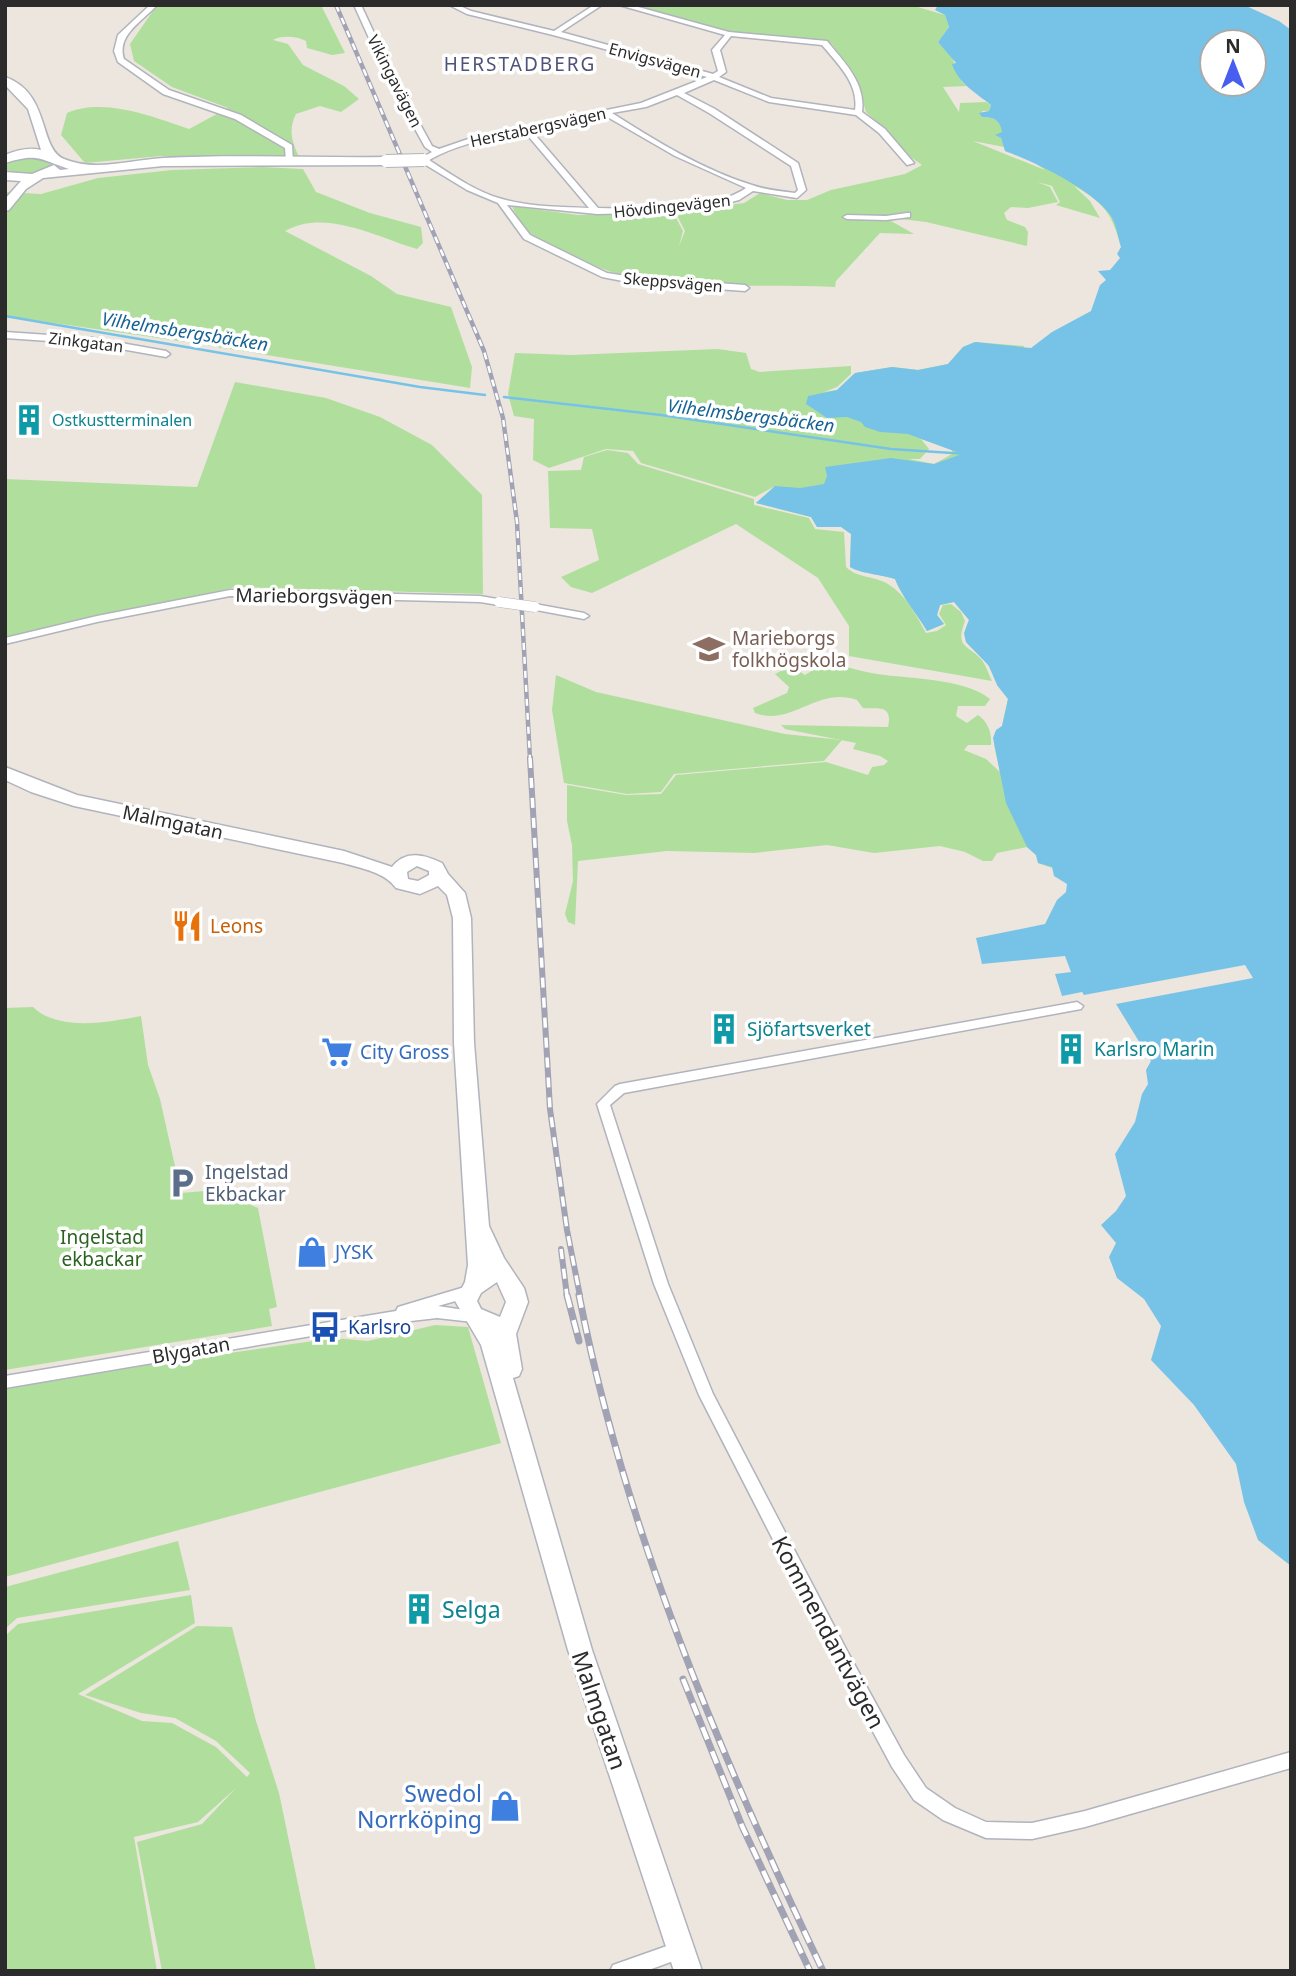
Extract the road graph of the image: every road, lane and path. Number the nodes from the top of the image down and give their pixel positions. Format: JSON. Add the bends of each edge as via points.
{"nodes":[{"id":1,"x":154,"y":5,"type":"edge"},
{"id":2,"x":357,"y":5,"type":"edge"},
{"id":3,"x":452,"y":5,"type":"edge"},
{"id":4,"x":598,"y":5,"type":"edge"},
{"id":5,"x":622,"y":5,"type":"edge"},
{"id":6,"x":555,"y":33,"type":"junction"},
{"id":7,"x":729,"y":34,"type":"junction"},
{"id":8,"x":714,"y":78,"type":"junction"},
{"id":9,"x":5,"y":80,"type":"edge"},
{"id":10,"x":679,"y":93,"type":"junction"},
{"id":11,"x":606,"y":113,"type":"junction"},
{"id":12,"x":858,"y":113,"type":"junction"},
{"id":13,"x":526,"y":129,"type":"junction"},
{"id":14,"x":38,"y":134,"type":"junction"},
{"id":15,"x":438,"y":152,"type":"junction"},
{"id":16,"x":10,"y":156,"type":"edge"},
{"id":17,"x":55,"y":158,"type":"junction"},
{"id":18,"x":424,"y":160,"type":"junction"},
{"id":19,"x":290,"y":161,"type":"junction"},
{"id":20,"x":910,"y":163,"type":"dead end"},
{"id":21,"x":96,"y":170,"type":"junction"},
{"id":22,"x":39,"y":177,"type":"junction"},
{"id":23,"x":5,"y":178,"type":"edge"},
{"id":24,"x":752,"y":188,"type":"junction"},
{"id":25,"x":501,"y":202,"type":"junction"},
{"id":26,"x":6,"y":205,"type":"edge"},
{"id":27,"x":597,"y":212,"type":"junction"},
{"id":28,"x":907,"y":215,"type":"dead end"},
{"id":29,"x":847,"y":217,"type":"dead end"},
{"id":30,"x":745,"y":288,"type":"dead end"},
{"id":31,"x":5,"y":335,"type":"edge"},
{"id":32,"x":166,"y":354,"type":"dead end"},
{"id":33,"x":584,"y":616,"type":"dead end"},
{"id":34,"x":5,"y":641,"type":"edge"},
{"id":35,"x":5,"y":773,"type":"edge"},
{"id":36,"x":344,"y":857,"type":"junction"},
{"id":37,"x":411,"y":861,"type":"junction"},
{"id":38,"x":438,"y":874,"type":"junction"},
{"id":39,"x":397,"y":878,"type":"junction"},
{"id":40,"x":423,"y":887,"type":"junction"},
{"id":41,"x":462,"y":918,"type":"junction"},
{"id":42,"x":1077,"y":1006,"type":"dead end"},
{"id":43,"x":603,"y":1104,"type":"joint"},
{"id":44,"x":478,"y":1225,"type":"junction"},
{"id":45,"x":511,"y":1287,"type":"junction"},
{"id":46,"x":472,"y":1288,"type":"junction"},
{"id":47,"x":513,"y":1310,"type":"junction"},
{"id":48,"x":477,"y":1318,"type":"junction"},
{"id":49,"x":376,"y":1319,"type":"junction"},
{"id":50,"x":5,"y":1382,"type":"edge"},
{"id":51,"x":522,"y":1447,"type":"junction"},
{"id":52,"x":1291,"y":1760,"type":"edge"},
{"id":53,"x":684,"y":1960,"type":"edge"},
{"id":54,"x":619,"y":1971,"type":"edge"}],
"edges":[{"from":1,"to":19,"type":"street","via":[[122,35],[121,60],[166,92],[238,117],[289,147]]},
{"from":2,"to":15,"type":"street","name":"Vikingavägen","via":[[392,80],[429,146]]},
{"from":3,"to":6,"type":"street","name":"Envigsvägen"},
{"from":4,"to":6,"type":"street"},
{"from":5,"to":7,"type":"street"},
{"from":6,"to":8,"type":"street","name":"Envigsvägen"},
{"from":7,"to":8,"type":"street","via":[[717,47],[723,70]]},
{"from":7,"to":12,"type":"street","via":[[824,43],[856,85]]},
{"from":8,"to":10,"type":"street","name":"Herstabergsvägen"},
{"from":8,"to":12,"type":"street","name":"Envigsvägen","via":[[778,102]]},
{"from":9,"to":14,"type":"street","via":[[27,98],[37,117]]},
{"from":10,"to":11,"type":"street","name":"Herstabergsvägen"},
{"from":10,"to":24,"type":"street","name":"Hövdingevägen","via":[[794,165],[802,190],[797,196]]},
{"from":11,"to":13,"type":"street","name":"Herstabergsvägen"},
{"from":11,"to":24,"type":"street","via":[[716,175]]},
{"from":12,"to":20,"type":"street","via":[[882,131]]},
{"from":13,"to":15,"type":"street","name":"Herstabergsvägen"},
{"from":13,"to":27,"type":"street"},
{"from":14,"to":16,"type":"street","via":[[31,145]]},
{"from":14,"to":17,"type":"street"},
{"from":15,"to":18,"type":"street","name":"Herstabergsvägen"},
{"from":16,"to":17,"type":"street","name":"Herstabergsvägen","via":[[35,152]]},
{"from":17,"to":21,"type":"street","name":"Herstabergsvägen"},
{"from":17,"to":22,"type":"street","via":[[57,168]]},
{"from":18,"to":19,"type":"street","name":"Herstabergsvägen","bridge":true},
{"from":18,"to":25,"type":"street","name":"Hövdingevägen"},
{"from":19,"to":21,"type":"street","name":"Herstabergsvägen","via":[[163,162]]},
{"from":21,"to":22,"type":"street","name":"Herstabergsvägen"},
{"from":22,"to":23,"type":"street","name":"Herstabergsvägen"},
{"from":22,"to":26,"type":"street","via":[[22,186]]},
{"from":23,"to":26,"type":"street","via":[[9,190]]},
{"from":24,"to":27,"type":"street","name":"Hövdingevägen","via":[[740,199],[669,209]]},
{"from":25,"to":27,"type":"street","name":"Hövdingevägen"},
{"from":25,"to":30,"type":"street","name":"Skeppsvägen","via":[[527,237],[605,275]]},
{"from":28,"to":29,"type":"street"},
{"from":31,"to":32,"type":"street","name":"Zinkgatan","via":[[93,341]]},
{"from":33,"to":34,"type":"street","name":"Marieborgsvägen","bridge":true,"via":[[480,599],[230,593]]},
{"from":35,"to":36,"type":"street","name":"Malmgatan","via":[[107,809]]},
{"from":36,"to":37,"type":"street","name":"Malmgatan"},
{"from":36,"to":39,"type":"street","name":"Malmgatan"},
{"from":37,"to":38,"type":"street","via":[[430,862]]},
{"from":37,"to":39,"type":"street","via":[[400,868]]},
{"from":38,"to":40,"type":"street"},
{"from":38,"to":41,"type":"street","via":[[456,893]]},
{"from":39,"to":40,"type":"street","via":[[407,887]]},
{"from":40,"to":41,"type":"street","via":[[455,904]]},
{"from":41,"to":44,"type":"street","via":[[465,1070]]},
{"from":42,"to":43,"type":"street","via":[[620,1089]]},
{"from":43,"to":52,"type":"street","name":"Kommendantvägen","via":[[657,1273],[706,1395],[840,1654],[920,1794],[949,1814],[986,1830],[1032,1831]]},
{"from":44,"to":45,"type":"street"},
{"from":44,"to":46,"type":"street","via":[[479,1265]]},
{"from":45,"to":46,"type":"street","via":[[495,1280]]},
{"from":45,"to":47,"type":"street","via":[[516,1294]]},
{"from":46,"to":48,"type":"street","via":[[466,1301]]},
{"from":46,"to":49,"type":"street","name":"Blygatan"},
{"from":47,"to":48,"type":"street","via":[[499,1320]]},
{"from":47,"to":51,"type":"street","name":"Malmgatan","via":[[505,1334]]},
{"from":48,"to":49,"type":"street","name":"Blygatan","via":[[437,1312]]},
{"from":48,"to":51,"type":"street","name":"Malmgatan","via":[[492,1345]]},
{"from":49,"to":50,"type":"street","name":"Blygatan"},
{"from":51,"to":53,"type":"street","name":"Malmgatan","via":[[580,1650]]},
{"from":53,"to":54,"type":"street"}]}
